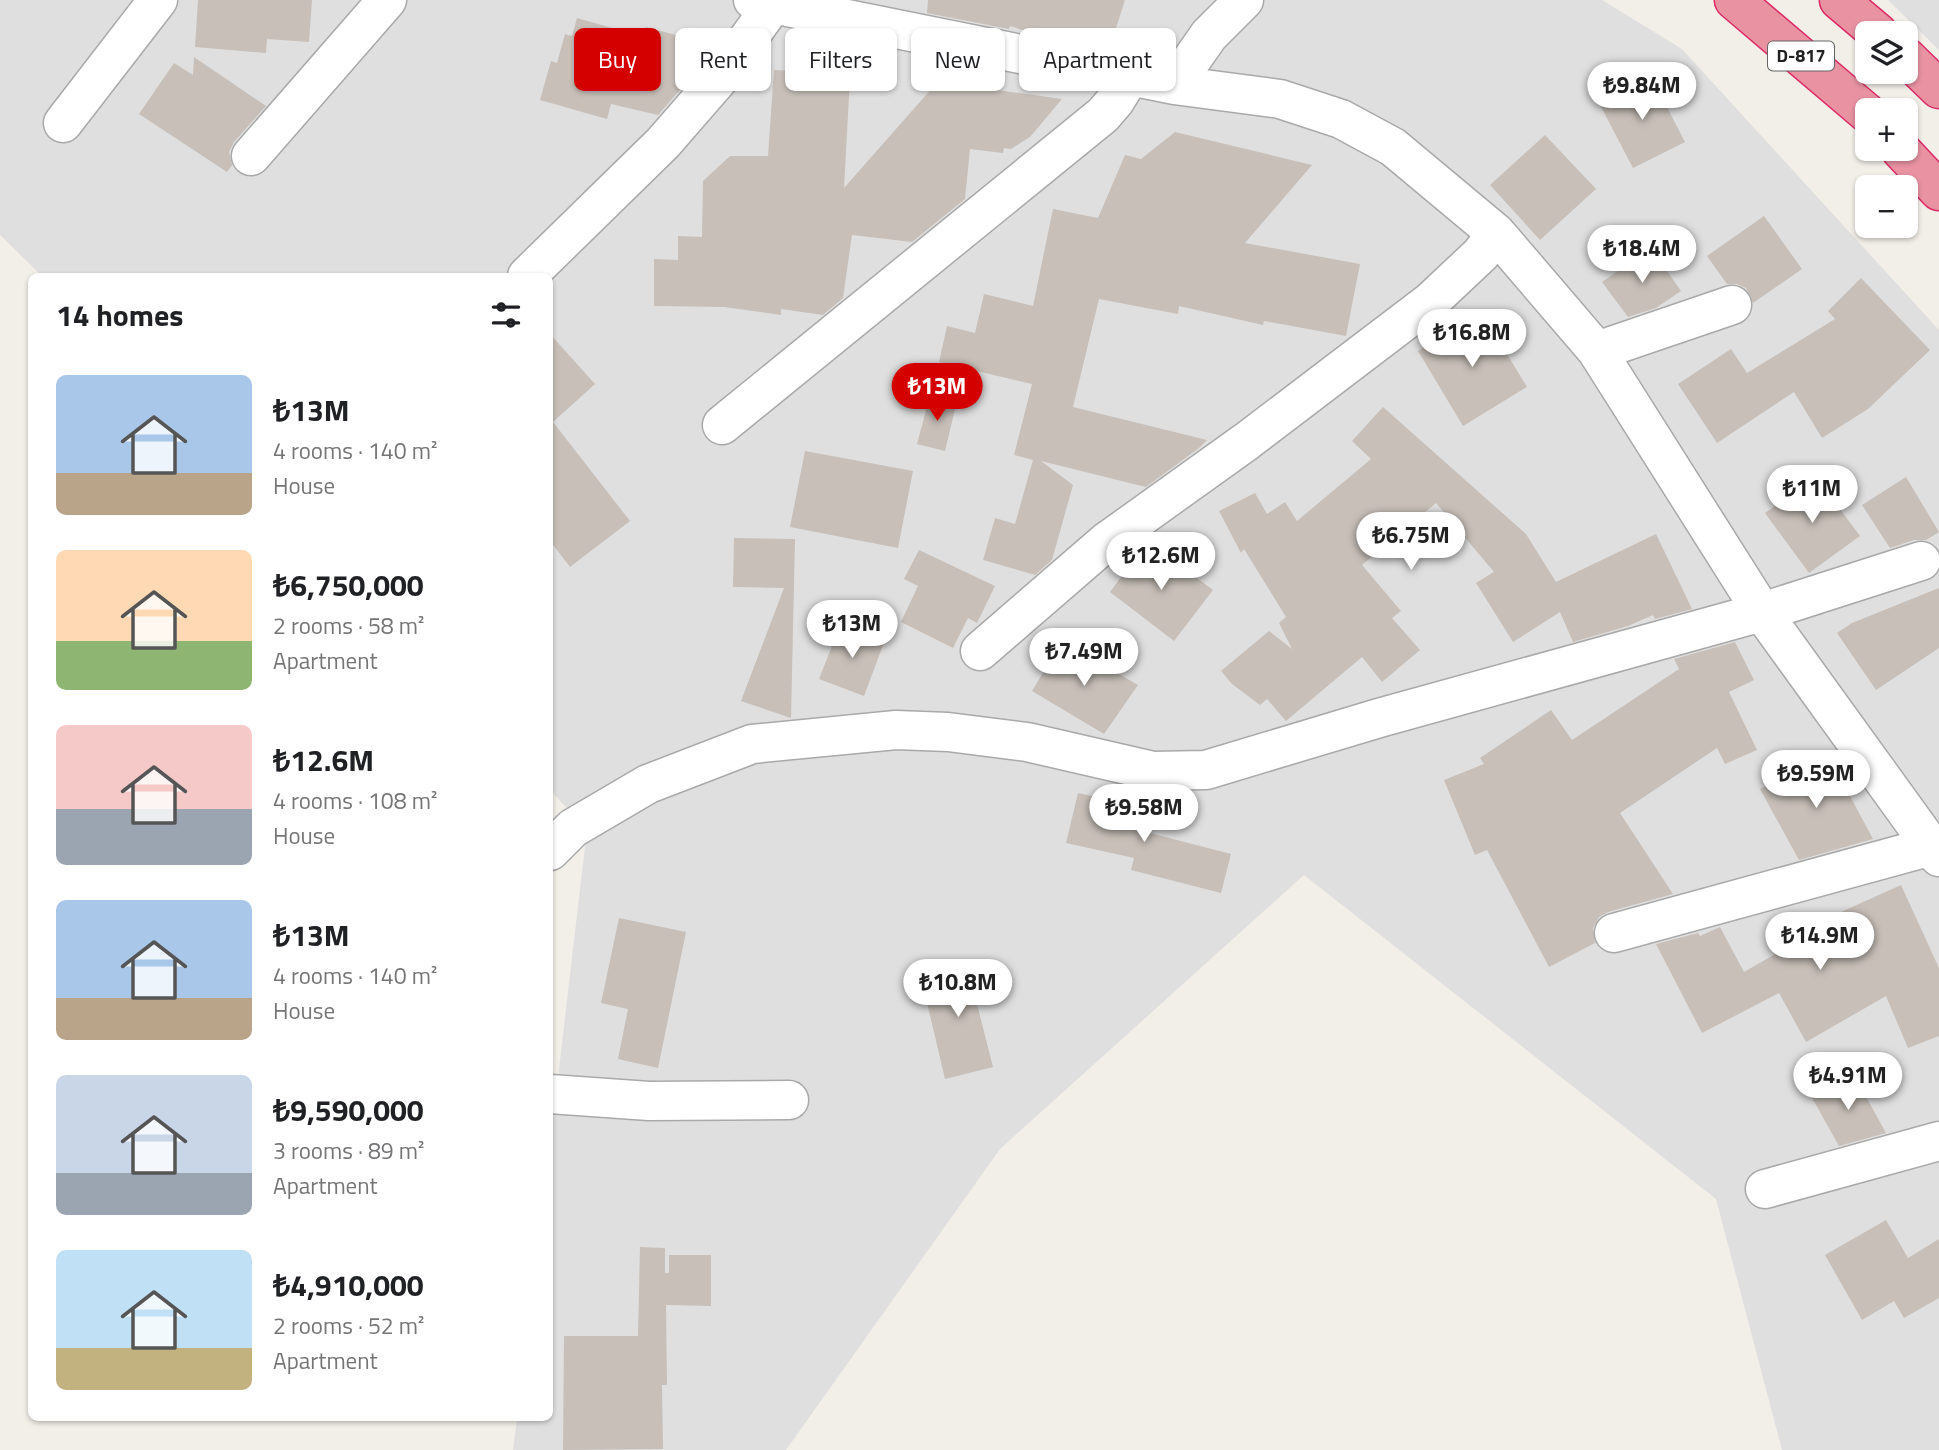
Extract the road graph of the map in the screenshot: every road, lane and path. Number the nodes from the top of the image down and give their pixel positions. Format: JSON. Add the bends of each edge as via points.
{"nodes":[{"id":1,"x":158,"y":0,"type":"edge"},
{"id":2,"x":387,"y":0,"type":"edge"},
{"id":3,"x":1244,"y":0,"type":"edge"},
{"id":4,"x":1734,"y":0,"type":"edge"},
{"id":5,"x":1839,"y":0,"type":"edge"},
{"id":6,"x":768,"y":1,"type":"edge"},
{"id":7,"x":1864,"y":21,"type":"edge"},
{"id":8,"x":1019,"y":53,"type":"edge"},
{"id":9,"x":1918,"y":69,"type":"edge"},
{"id":10,"x":1176,"y":82,"type":"edge"},
{"id":11,"x":1176,"y":85,"type":"edge"},
{"id":12,"x":1939,"y":89,"type":"edge"},
{"id":13,"x":1121,"y":91,"type":"edge"},
{"id":14,"x":1855,"y":103,"type":"edge"},
{"id":15,"x":63,"y":123,"type":"dead end"},
{"id":16,"x":251,"y":156,"type":"dead end"},
{"id":17,"x":1911,"y":161,"type":"edge"},
{"id":18,"x":1939,"y":191,"type":"edge"},
{"id":19,"x":1496,"y":233,"type":"junction"},
{"id":20,"x":530,"y":273,"type":"edge"},
{"id":21,"x":1732,"y":305,"type":"dead end"},
{"id":22,"x":1598,"y":351,"type":"junction"},
{"id":23,"x":722,"y":425,"type":"dead end"},
{"id":24,"x":1920,"y":561,"type":"dead end"},
{"id":25,"x":1762,"y":612,"type":"junction"},
{"id":26,"x":980,"y":651,"type":"dead end"},
{"id":27,"x":553,"y":848,"type":"edge"},
{"id":28,"x":1937,"y":849,"type":"edge"},
{"id":29,"x":1614,"y":933,"type":"dead end"},
{"id":30,"x":553,"y":1094,"type":"edge"},
{"id":31,"x":789,"y":1100,"type":"dead end"},
{"id":32,"x":1939,"y":1141,"type":"edge"},
{"id":33,"x":1765,"y":1189,"type":"dead end"}],
"edges":[{"from":1,"to":15,"type":"street"},
{"from":2,"to":16,"type":"street"},
{"from":3,"to":10,"type":"street","via":[[1209,35]]},
{"from":4,"to":14,"type":"highway","number":"D-817"},
{"from":5,"to":7,"type":"highway"},
{"from":6,"to":8,"type":"street"},
{"from":6,"to":20,"type":"street","via":[[723,74],[663,143]]},
{"from":9,"to":12,"type":"highway"},
{"from":11,"to":19,"type":"street","via":[[1280,99],[1341,119],[1393,147]]},
{"from":13,"to":23,"type":"street","via":[[1103,115]]},
{"from":17,"to":18,"type":"highway"},
{"from":19,"to":22,"type":"street"},
{"from":19,"to":26,"type":"street","via":[[1481,254],[1431,301],[1247,442],[1106,542]]},
{"from":21,"to":22,"type":"street"},
{"from":22,"to":25,"type":"street"},
{"from":24,"to":25,"type":"street"},
{"from":25,"to":27,"type":"street","via":[[1206,770],[1153,771],[1027,742],[948,732],[897,730],[752,744],[648,784],[573,828]]},
{"from":25,"to":28,"type":"street"},
{"from":28,"to":29,"type":"street"},
{"from":30,"to":31,"type":"street","via":[[649,1101]]},
{"from":32,"to":33,"type":"street"}]}
